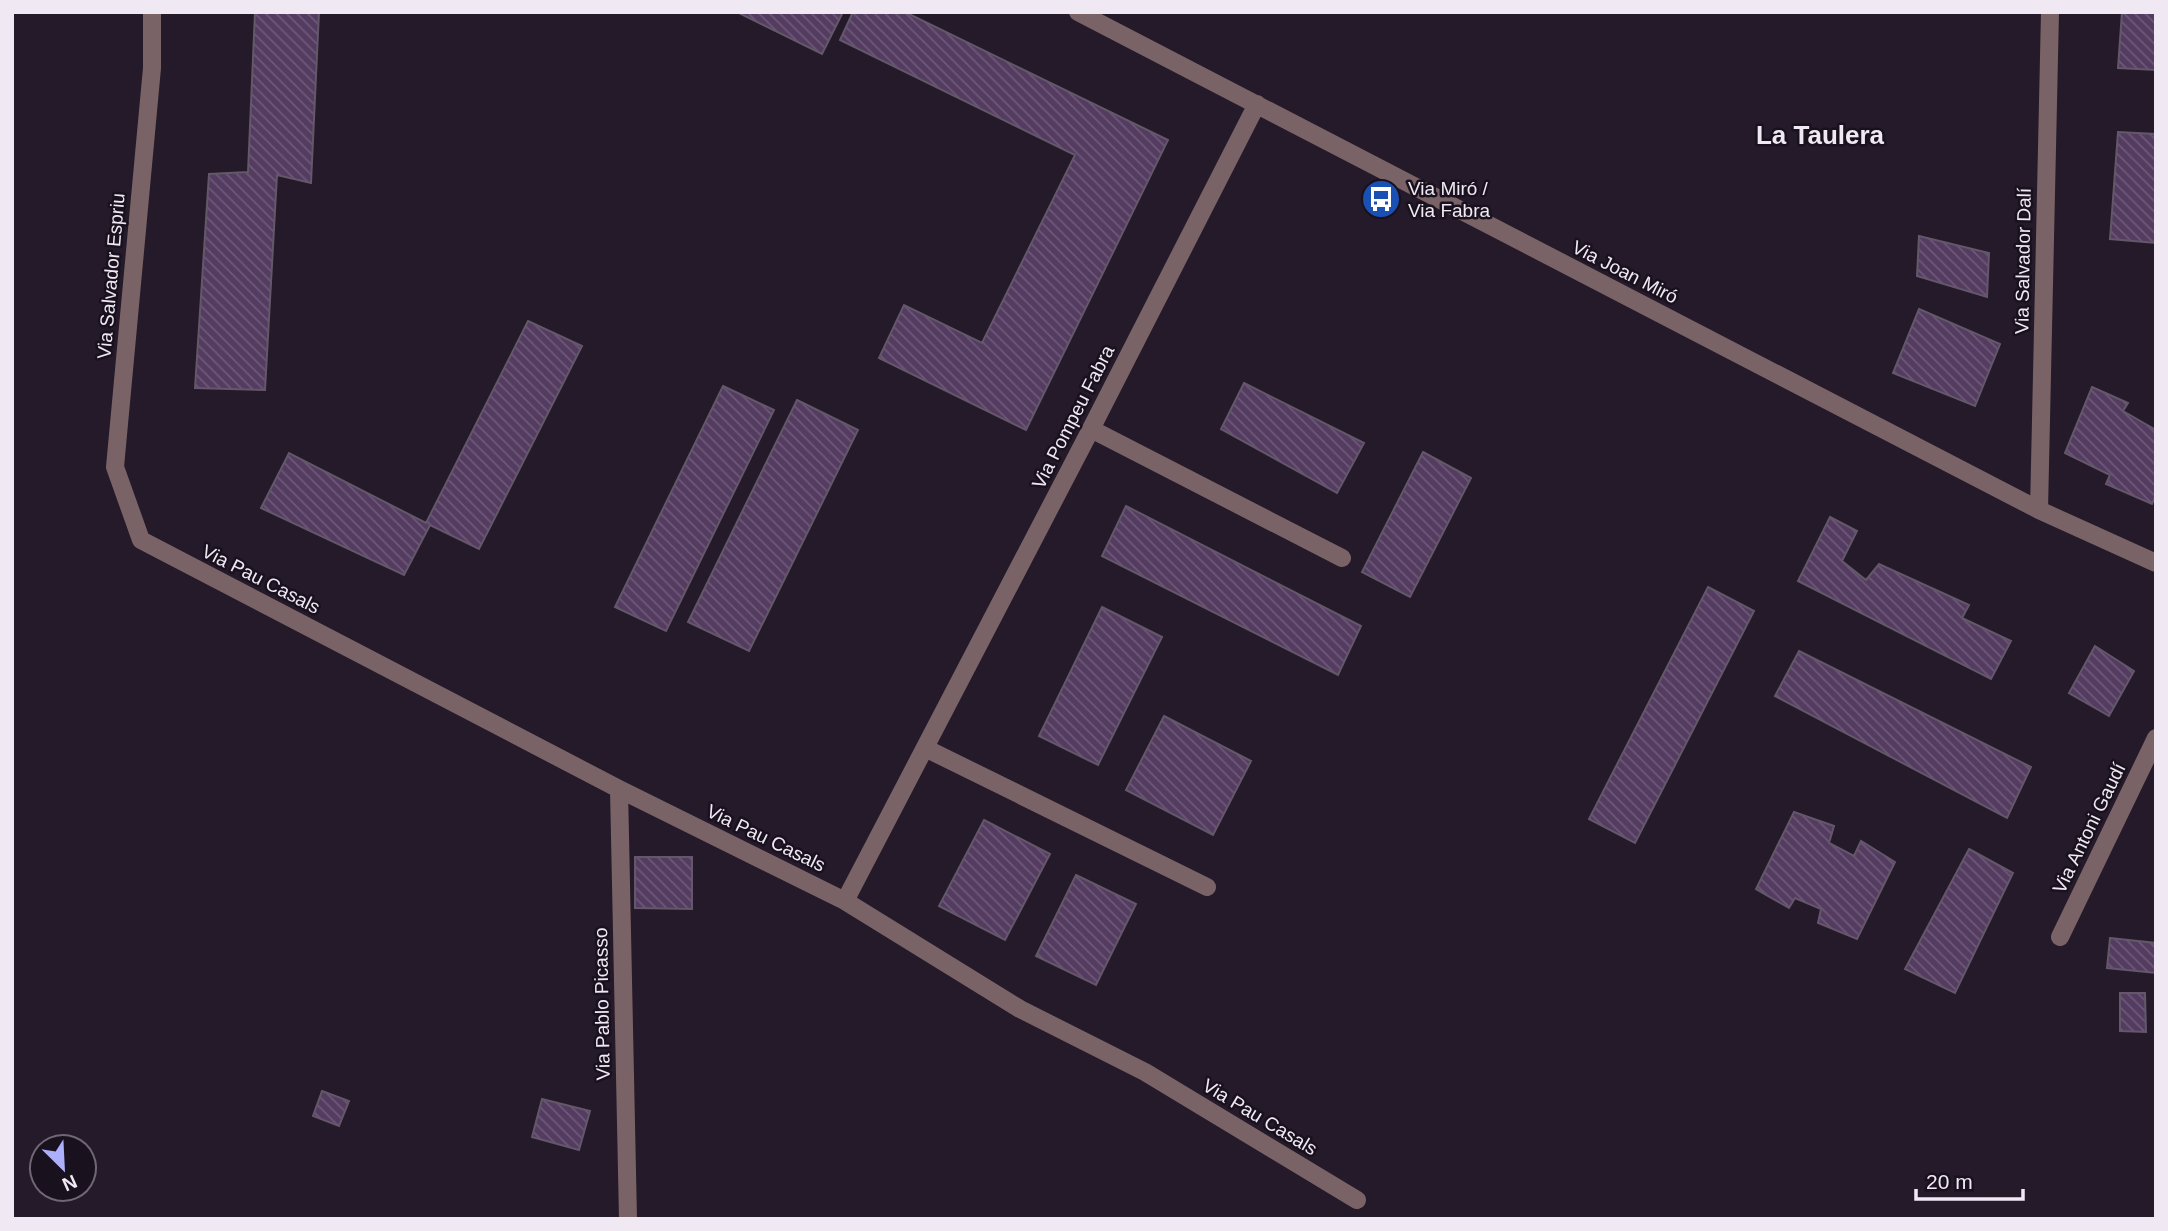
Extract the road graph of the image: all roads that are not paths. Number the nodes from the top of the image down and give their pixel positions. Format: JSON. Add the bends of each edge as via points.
{"nodes":[{"id":1,"x":152,"y":12,"type":"edge"},
{"id":2,"x":1079,"y":12,"type":"edge"},
{"id":3,"x":2050,"y":12,"type":"edge"},
{"id":4,"x":1257,"y":104,"type":"junction"},
{"id":5,"x":1091,"y":429,"type":"junction"},
{"id":6,"x":2039,"y":510,"type":"junction"},
{"id":7,"x":141,"y":540,"type":"joint"},
{"id":8,"x":1342,"y":558,"type":"dead end"},
{"id":9,"x":2156,"y":563,"type":"edge"},
{"id":10,"x":2156,"y":738,"type":"edge"},
{"id":11,"x":925,"y":748,"type":"junction"},
{"id":12,"x":619,"y":789,"type":"junction"},
{"id":13,"x":1207,"y":887,"type":"dead end"},
{"id":14,"x":845,"y":901,"type":"junction"},
{"id":15,"x":2060,"y":937,"type":"dead end"},
{"id":16,"x":1357,"y":1200,"type":"dead end"},
{"id":17,"x":628,"y":1219,"type":"edge"}],
"edges":[{"from":1,"to":7,"type":"street","name":"Via Salvador Espriu","via":[[152,68],[115,467]]},
{"from":2,"to":4,"type":"street","name":"Via Joan Miró"},
{"from":3,"to":6,"type":"street","name":"Via Salvador Dalí"},
{"from":4,"to":5,"type":"street","name":"Via Pompeu Fabra"},
{"from":4,"to":6,"type":"street","name":"Via Joan Miró"},
{"from":5,"to":8,"type":"street"},
{"from":5,"to":11,"type":"street","name":"Via Pompeu Fabra"},
{"from":6,"to":9,"type":"street","name":"Via Joan Miró"},
{"from":7,"to":12,"type":"street","name":"Via Pau Casals"},
{"from":10,"to":15,"type":"street","name":"Via Antoni Gaudí"},
{"from":11,"to":13,"type":"street"},
{"from":11,"to":14,"type":"street","name":"Via Pompeu Fabra"},
{"from":12,"to":14,"type":"street","name":"Via Pau Casals"},
{"from":12,"to":17,"type":"street","name":"Via Pablo Picasso"},
{"from":14,"to":16,"type":"street","name":"Via Pau Casals","via":[[1020,1009],[1145,1072]]}]}
